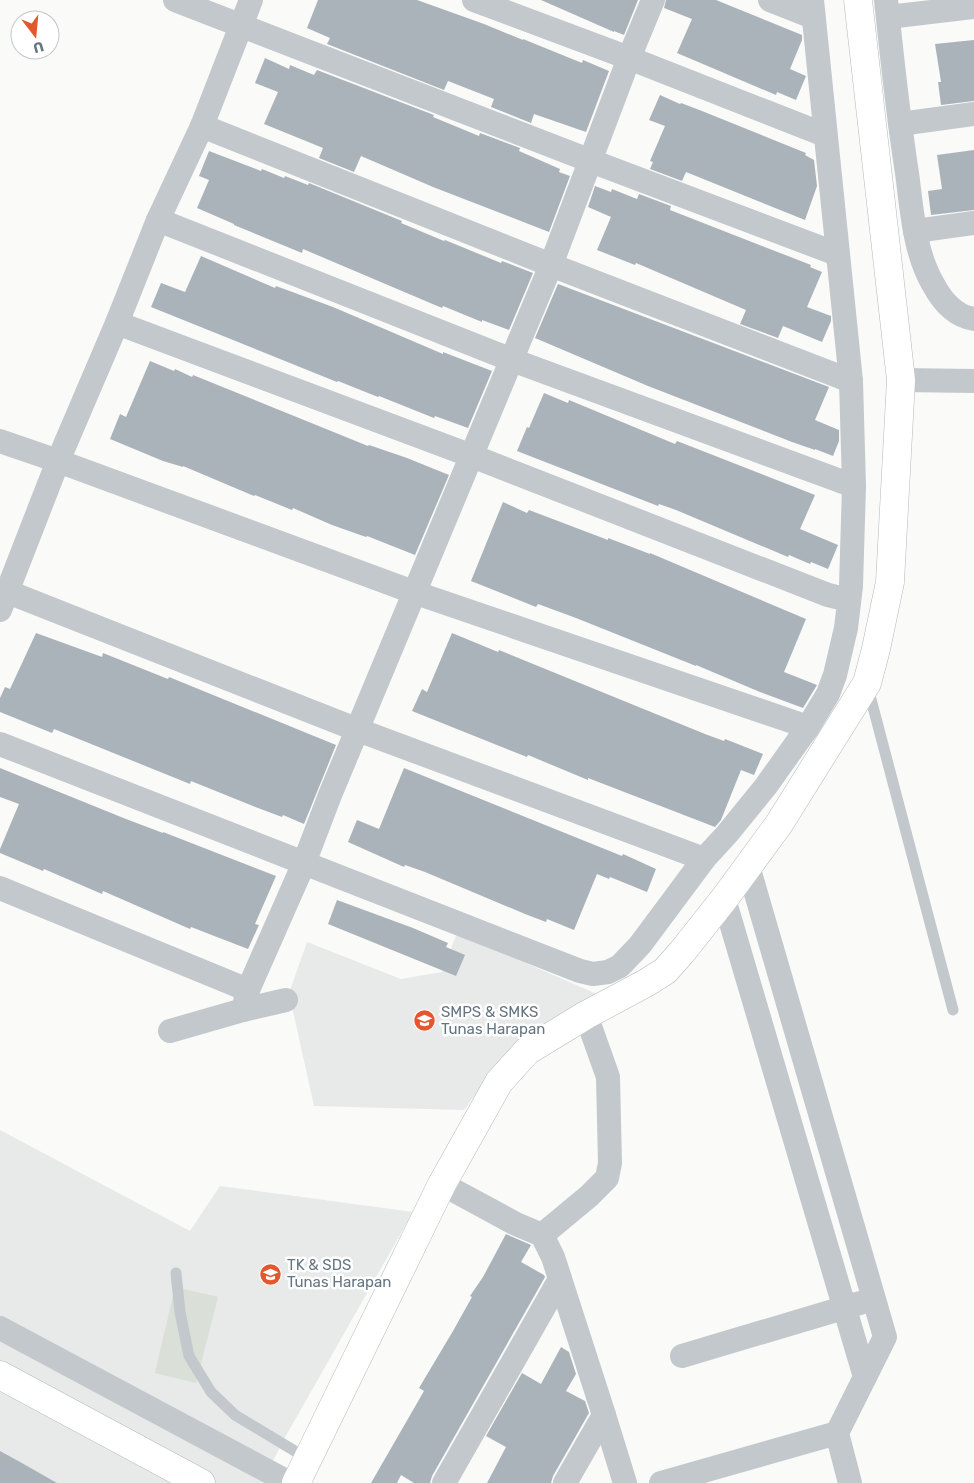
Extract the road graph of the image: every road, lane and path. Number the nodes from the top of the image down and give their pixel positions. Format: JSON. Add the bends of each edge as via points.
{"nodes":[{"id":1,"x":175,"y":0,"type":"edge"},
{"id":2,"x":251,"y":0,"type":"edge"},
{"id":3,"x":474,"y":0,"type":"edge"},
{"id":4,"x":653,"y":0,"type":"edge"},
{"id":5,"x":770,"y":0,"type":"edge"},
{"id":6,"x":858,"y":0,"type":"edge"},
{"id":7,"x":974,"y":7,"type":"edge"},
{"id":8,"x":812,"y":8,"type":"edge"},
{"id":9,"x":887,"y":9,"type":"edge"},
{"id":10,"x":241,"y":25,"type":"junction"},
{"id":11,"x":629,"y":58,"type":"junction"},
{"id":12,"x":974,"y":114,"type":"edge"},
{"id":13,"x":900,"y":124,"type":"junction"},
{"id":14,"x":202,"y":126,"type":"junction"},
{"id":15,"x":825,"y":135,"type":"junction"},
{"id":16,"x":591,"y":161,"type":"junction"},
{"id":17,"x":158,"y":220,"type":"junction"},
{"id":18,"x":974,"y":223,"type":"edge"},
{"id":19,"x":915,"y":231,"type":"junction"},
{"id":20,"x":837,"y":254,"type":"junction"},
{"id":21,"x":551,"y":265,"type":"junction"},
{"id":22,"x":974,"y":319,"type":"edge"},
{"id":23,"x":117,"y":323,"type":"junction"},
{"id":24,"x":512,"y":360,"type":"junction"},
{"id":25,"x":901,"y":380,"type":"junction"},
{"id":26,"x":851,"y":381,"type":"junction"},
{"id":27,"x":974,"y":381,"type":"edge"},
{"id":28,"x":0,"y":441,"type":"edge"},
{"id":29,"x":472,"y":456,"type":"junction"},
{"id":30,"x":58,"y":461,"type":"junction"},
{"id":31,"x":854,"y":486,"type":"junction"},
{"id":32,"x":416,"y":593,"type":"junction"},
{"id":33,"x":849,"y":600,"type":"junction"},
{"id":34,"x":4,"y":601,"type":"edge"},
{"id":35,"x":867,"y":684,"type":"junction"},
{"id":36,"x":808,"y":727,"type":"junction"},
{"id":37,"x":358,"y":730,"type":"junction"},
{"id":38,"x":0,"y":744,"type":"edge"},
{"id":39,"x":704,"y":858,"type":"junction"},
{"id":40,"x":304,"y":863,"type":"junction"},
{"id":41,"x":748,"y":866,"type":"junction"},
{"id":42,"x":0,"y":888,"type":"edge"},
{"id":43,"x":724,"y":900,"type":"junction"},
{"id":44,"x":245,"y":1000,"type":"junction"},
{"id":45,"x":286,"y":1000,"type":"dead end"},
{"id":46,"x":953,"y":1010,"type":"dead end"},
{"id":47,"x":586,"y":1015,"type":"junction"},
{"id":48,"x":170,"y":1031,"type":"dead end"},
{"id":49,"x":442,"y":1184,"type":"junction"},
{"id":50,"x":542,"y":1235,"type":"junction"},
{"id":51,"x":176,"y":1273,"type":"dead end"},
{"id":52,"x":560,"y":1280,"type":"junction"},
{"id":53,"x":874,"y":1299,"type":"junction"},
{"id":54,"x":845,"y":1308,"type":"junction"},
{"id":55,"x":0,"y":1328,"type":"edge"},
{"id":56,"x":682,"y":1356,"type":"dead end"},
{"id":57,"x":0,"y":1375,"type":"edge"},
{"id":58,"x":865,"y":1377,"type":"junction"},
{"id":59,"x":604,"y":1415,"type":"junction"},
{"id":60,"x":837,"y":1433,"type":"junction"},
{"id":61,"x":302,"y":1471,"type":"edge"},
{"id":62,"x":201,"y":1483,"type":"edge"},
{"id":63,"x":290,"y":1483,"type":"edge"},
{"id":64,"x":444,"y":1483,"type":"edge"},
{"id":65,"x":565,"y":1483,"type":"edge"},
{"id":66,"x":624,"y":1483,"type":"edge"},
{"id":67,"x":661,"y":1483,"type":"edge"},
{"id":68,"x":850,"y":1483,"type":"edge"}],
"edges":[{"from":1,"to":10,"type":"street"},
{"from":2,"to":10,"type":"street"},
{"from":3,"to":11,"type":"street"},
{"from":4,"to":11,"type":"street"},
{"from":5,"to":8,"type":"street"},
{"from":6,"to":25,"type":"street"},
{"from":7,"to":9,"type":"street"},
{"from":8,"to":15,"type":"street"},
{"from":9,"to":13,"type":"street"},
{"from":10,"to":14,"type":"street"},
{"from":10,"to":16,"type":"street"},
{"from":11,"to":15,"type":"street"},
{"from":11,"to":16,"type":"street"},
{"from":12,"to":13,"type":"street"},
{"from":13,"to":19,"type":"street"},
{"from":14,"to":17,"type":"street"},
{"from":14,"to":21,"type":"street"},
{"from":15,"to":20,"type":"street"},
{"from":16,"to":20,"type":"street"},
{"from":16,"to":21,"type":"street"},
{"from":17,"to":23,"type":"street"},
{"from":17,"to":24,"type":"street"},
{"from":18,"to":19,"type":"street"},
{"from":19,"to":22,"type":"street","via":[[932,282],[946,304],[959,315]]},
{"from":20,"to":26,"type":"street"},
{"from":21,"to":24,"type":"street"},
{"from":21,"to":26,"type":"street"},
{"from":23,"to":29,"type":"street"},
{"from":23,"to":30,"type":"street"},
{"from":24,"to":29,"type":"street"},
{"from":24,"to":31,"type":"street"},
{"from":25,"to":27,"type":"street"},
{"from":25,"to":35,"type":"street","via":[[890,582]]},
{"from":26,"to":31,"type":"street"},
{"from":28,"to":30,"type":"street"},
{"from":29,"to":32,"type":"street"},
{"from":29,"to":33,"type":"street","via":[[828,595]]},
{"from":30,"to":32,"type":"street"},
{"from":30,"to":34,"type":"street"},
{"from":31,"to":33,"type":"street"},
{"from":32,"to":36,"type":"street"},
{"from":32,"to":37,"type":"street"},
{"from":33,"to":36,"type":"street","via":[[835,675],[828,694]]},
{"from":34,"to":37,"type":"street"},
{"from":35,"to":41,"type":"street","via":[[779,824]]},
{"from":35,"to":46,"type":"lane"},
{"from":36,"to":39,"type":"street","via":[[766,786]]},
{"from":37,"to":39,"type":"street"},
{"from":37,"to":40,"type":"street"},
{"from":38,"to":40,"type":"street"},
{"from":39,"to":40,"type":"street","via":[[629,957],[608,972],[593,974]]},
{"from":40,"to":44,"type":"street"},
{"from":41,"to":43,"type":"street"},
{"from":41,"to":53,"type":"street"},
{"from":42,"to":44,"type":"street"},
{"from":43,"to":47,"type":"street","via":[[665,971]]},
{"from":43,"to":54,"type":"street"},
{"from":44,"to":45,"type":"street"},
{"from":44,"to":48,"type":"street"},
{"from":47,"to":49,"type":"street","via":[[527,1051],[499,1082]]},
{"from":47,"to":50,"type":"street","via":[[608,1078],[610,1163],[607,1178]]},
{"from":49,"to":50,"type":"street"},
{"from":49,"to":61,"type":"street"},
{"from":50,"to":52,"type":"street"},
{"from":51,"to":61,"type":"lane","via":[[189,1356],[211,1392]]},
{"from":52,"to":59,"type":"street"},
{"from":52,"to":64,"type":"street"},
{"from":53,"to":54,"type":"street"},
{"from":53,"to":58,"type":"street","via":[[885,1337]]},
{"from":54,"to":56,"type":"street"},
{"from":54,"to":58,"type":"street"},
{"from":55,"to":63,"type":"street"},
{"from":57,"to":62,"type":"street"},
{"from":58,"to":60,"type":"street"},
{"from":59,"to":65,"type":"street"},
{"from":59,"to":66,"type":"street"},
{"from":60,"to":67,"type":"street"},
{"from":60,"to":68,"type":"street"}]}
